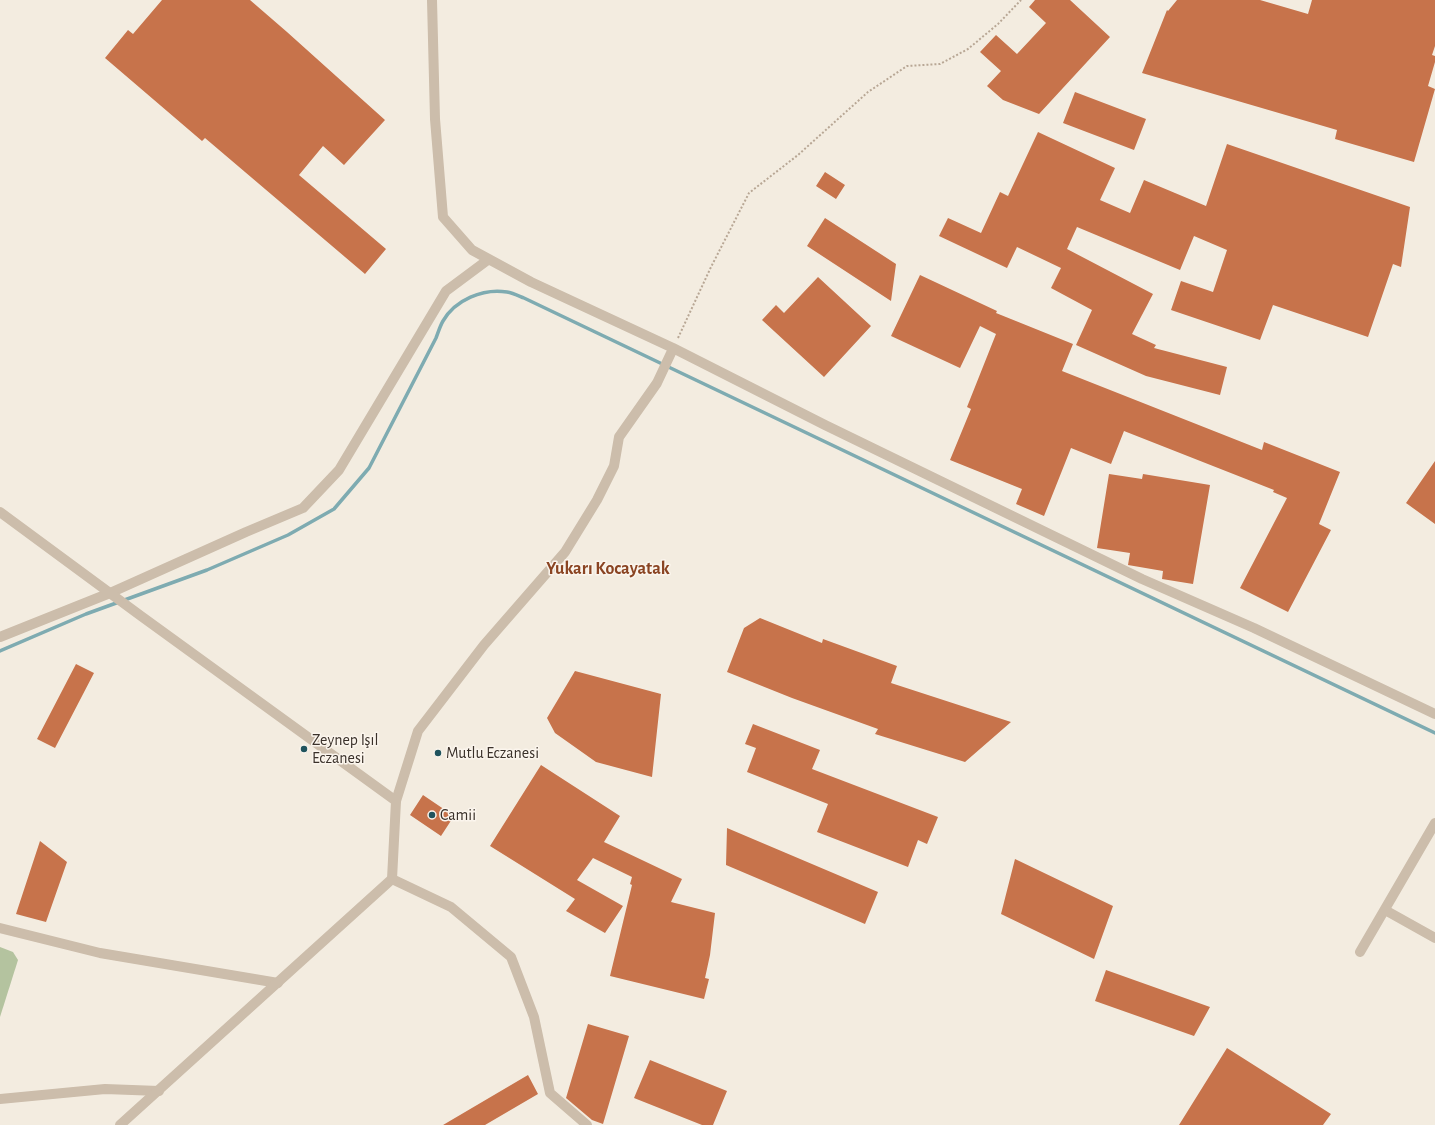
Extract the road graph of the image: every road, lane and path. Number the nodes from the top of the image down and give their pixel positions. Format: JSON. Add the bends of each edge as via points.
{"nodes":[{"id":1,"x":432,"y":0,"type":"edge"},
{"id":2,"x":1021,"y":0,"type":"edge"},
{"id":3,"x":489,"y":260,"type":"junction"},
{"id":4,"x":672,"y":351,"type":"junction"},
{"id":5,"x":0,"y":512,"type":"edge"},
{"id":6,"x":110,"y":593,"type":"junction"},
{"id":7,"x":0,"y":638,"type":"edge"},
{"id":8,"x":1435,"y":714,"type":"edge"},
{"id":9,"x":396,"y":801,"type":"junction"},
{"id":10,"x":1435,"y":823,"type":"edge"},
{"id":11,"x":392,"y":879,"type":"junction"},
{"id":12,"x":1385,"y":910,"type":"junction"},
{"id":13,"x":0,"y":928,"type":"edge"},
{"id":14,"x":1435,"y":938,"type":"edge"},
{"id":15,"x":1360,"y":952,"type":"dead end"},
{"id":16,"x":278,"y":983,"type":"junction"},
{"id":17,"x":159,"y":1091,"type":"junction"},
{"id":18,"x":0,"y":1099,"type":"edge"},
{"id":19,"x":120,"y":1125,"type":"edge"},
{"id":20,"x":587,"y":1125,"type":"edge"}],
"edges":[{"from":1,"to":3,"type":"street","via":[[435,119],[444,217],[472,250]]},
{"from":2,"to":4,"type":"path","via":[[998,24],[968,49],[940,64],[907,66],[868,92],[798,155],[749,192]]},
{"from":3,"to":4,"type":"street"},
{"from":3,"to":6,"type":"street","via":[[446,291],[339,470],[303,508]]},
{"from":4,"to":8,"type":"street","via":[[1142,579],[1254,628]]},
{"from":4,"to":9,"type":"street","via":[[657,383],[619,437],[614,466],[597,500],[565,552],[484,645],[418,731]]},
{"from":5,"to":6,"type":"street"},
{"from":6,"to":7,"type":"street"},
{"from":6,"to":9,"type":"street"},
{"from":9,"to":11,"type":"street"},
{"from":10,"to":12,"type":"street"},
{"from":11,"to":16,"type":"street"},
{"from":11,"to":20,"type":"street","via":[[451,907],[511,957],[534,1017],[550,1093]]},
{"from":12,"to":14,"type":"street"},
{"from":12,"to":15,"type":"street"},
{"from":13,"to":16,"type":"street","via":[[100,953]]},
{"from":16,"to":17,"type":"street"},
{"from":17,"to":18,"type":"street","via":[[105,1089]]},
{"from":17,"to":19,"type":"street"}]}
